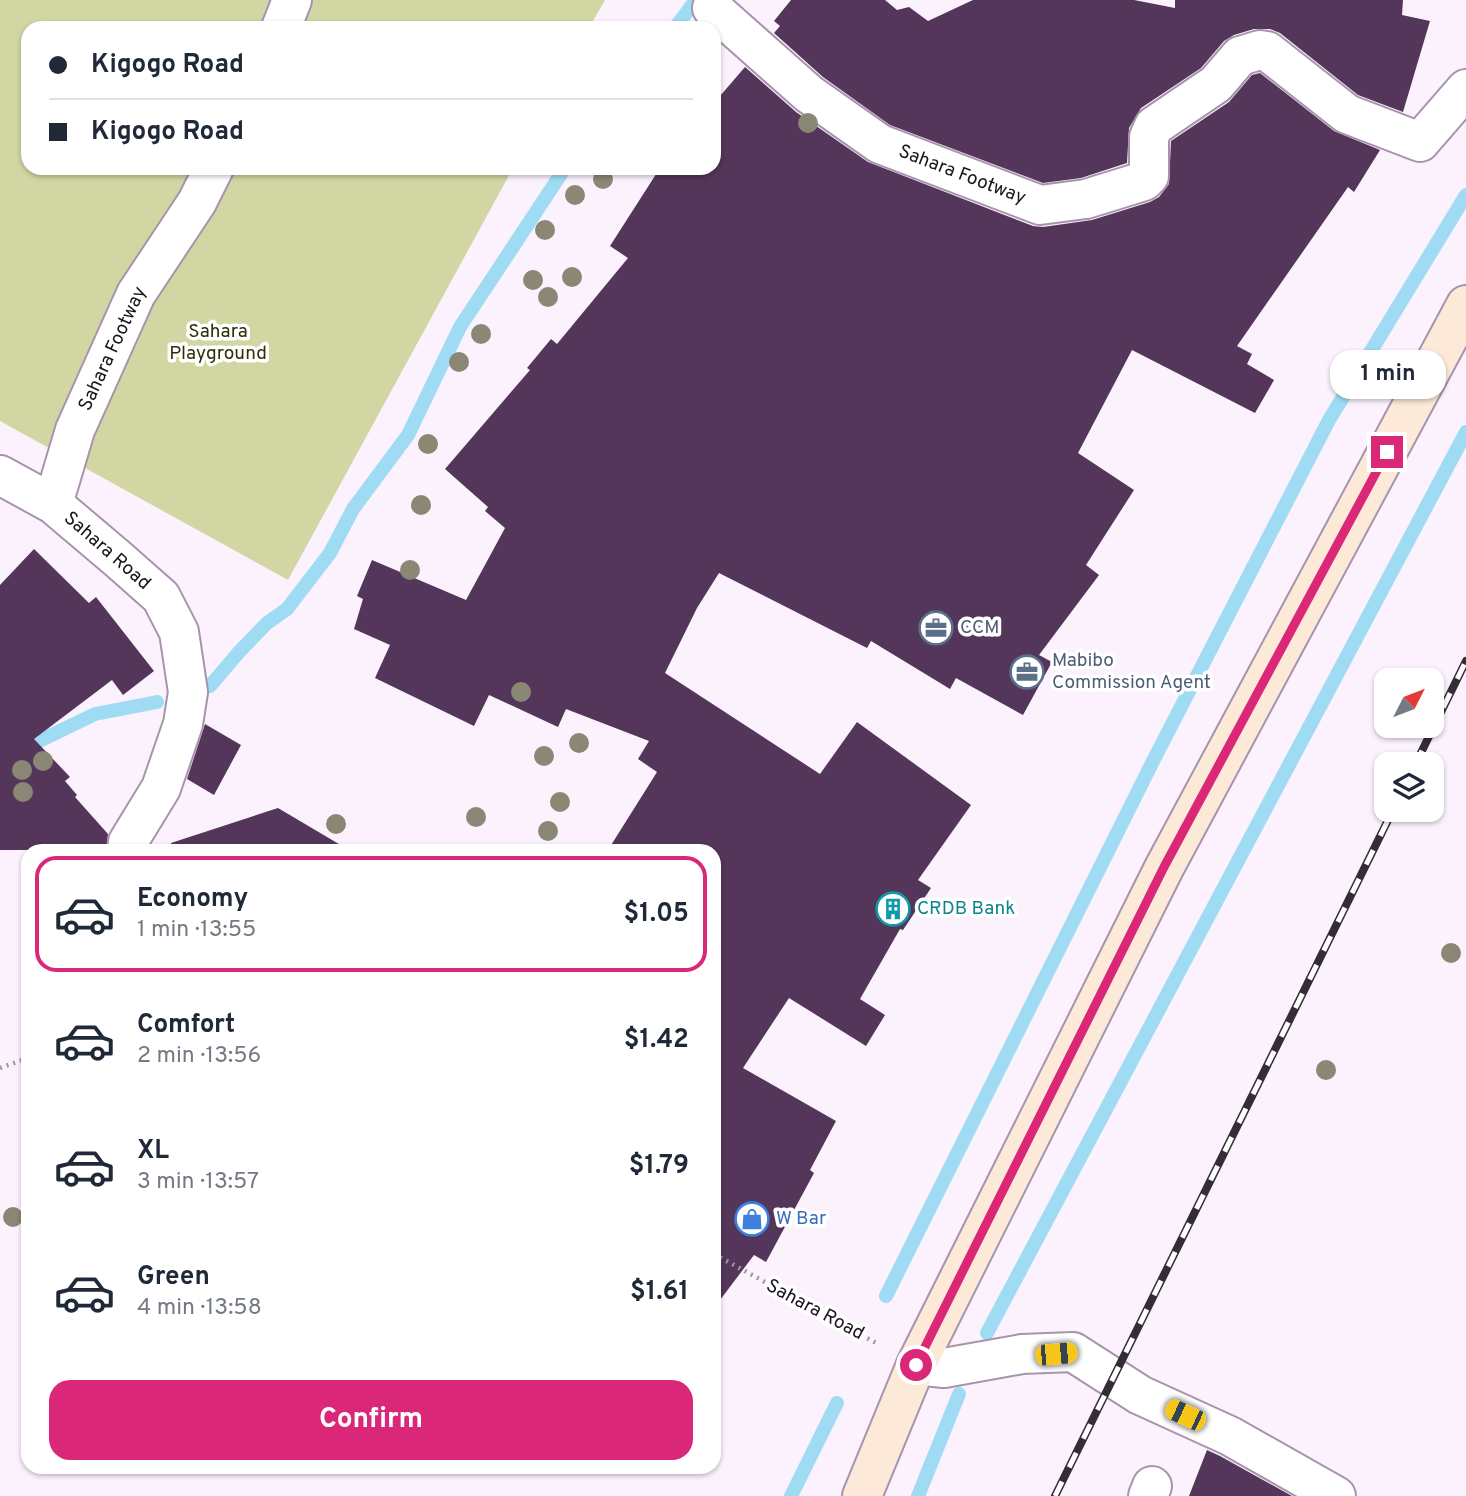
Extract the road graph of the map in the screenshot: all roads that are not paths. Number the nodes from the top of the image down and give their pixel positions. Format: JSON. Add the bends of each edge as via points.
{"nodes":[{"id":1,"x":292,"y":0,"type":"edge"},
{"id":2,"x":712,"y":8,"type":"dead end"},
{"id":3,"x":284,"y":21,"type":"edge"},
{"id":4,"x":1466,"y":89,"type":"edge"},
{"id":5,"x":210,"y":175,"type":"edge"},
{"id":6,"x":1466,"y":306,"type":"edge"},
{"id":7,"x":0,"y":475,"type":"edge"},
{"id":8,"x":53,"y":504,"type":"junction"},
{"id":9,"x":128,"y":844,"type":"edge"},
{"id":10,"x":916,"y":1365,"type":"junction"},
{"id":11,"x":862,"y":1496,"type":"edge"},
{"id":12,"x":1336,"y":1496,"type":"edge"}],
"edges":[{"from":1,"to":3,"type":"street"},
{"from":2,"to":4,"type":"street","name":"Sahara Footway","via":[[808,94],[880,144],[1040,205],[1086,199],[1144,181],[1149,176],[1149,137],[1154,126],[1216,84],[1240,56],[1260,50],[1347,114],[1420,142]]},
{"from":5,"to":8,"type":"street","name":"Sahara Footway","via":[[136,294],[75,430]]},
{"from":6,"to":10,"type":"main road","via":[[1164,867]]},
{"from":7,"to":8,"type":"street","name":"Sahara Road"},
{"from":8,"to":9,"type":"street","name":"Sahara Road","via":[[161,597],[178,632],[188,692],[183,724],[161,788]]},
{"from":10,"to":11,"type":"main road"},
{"from":10,"to":12,"type":"street","via":[[944,1368],[1022,1354],[1073,1352],[1140,1395],[1230,1436]]}]}
